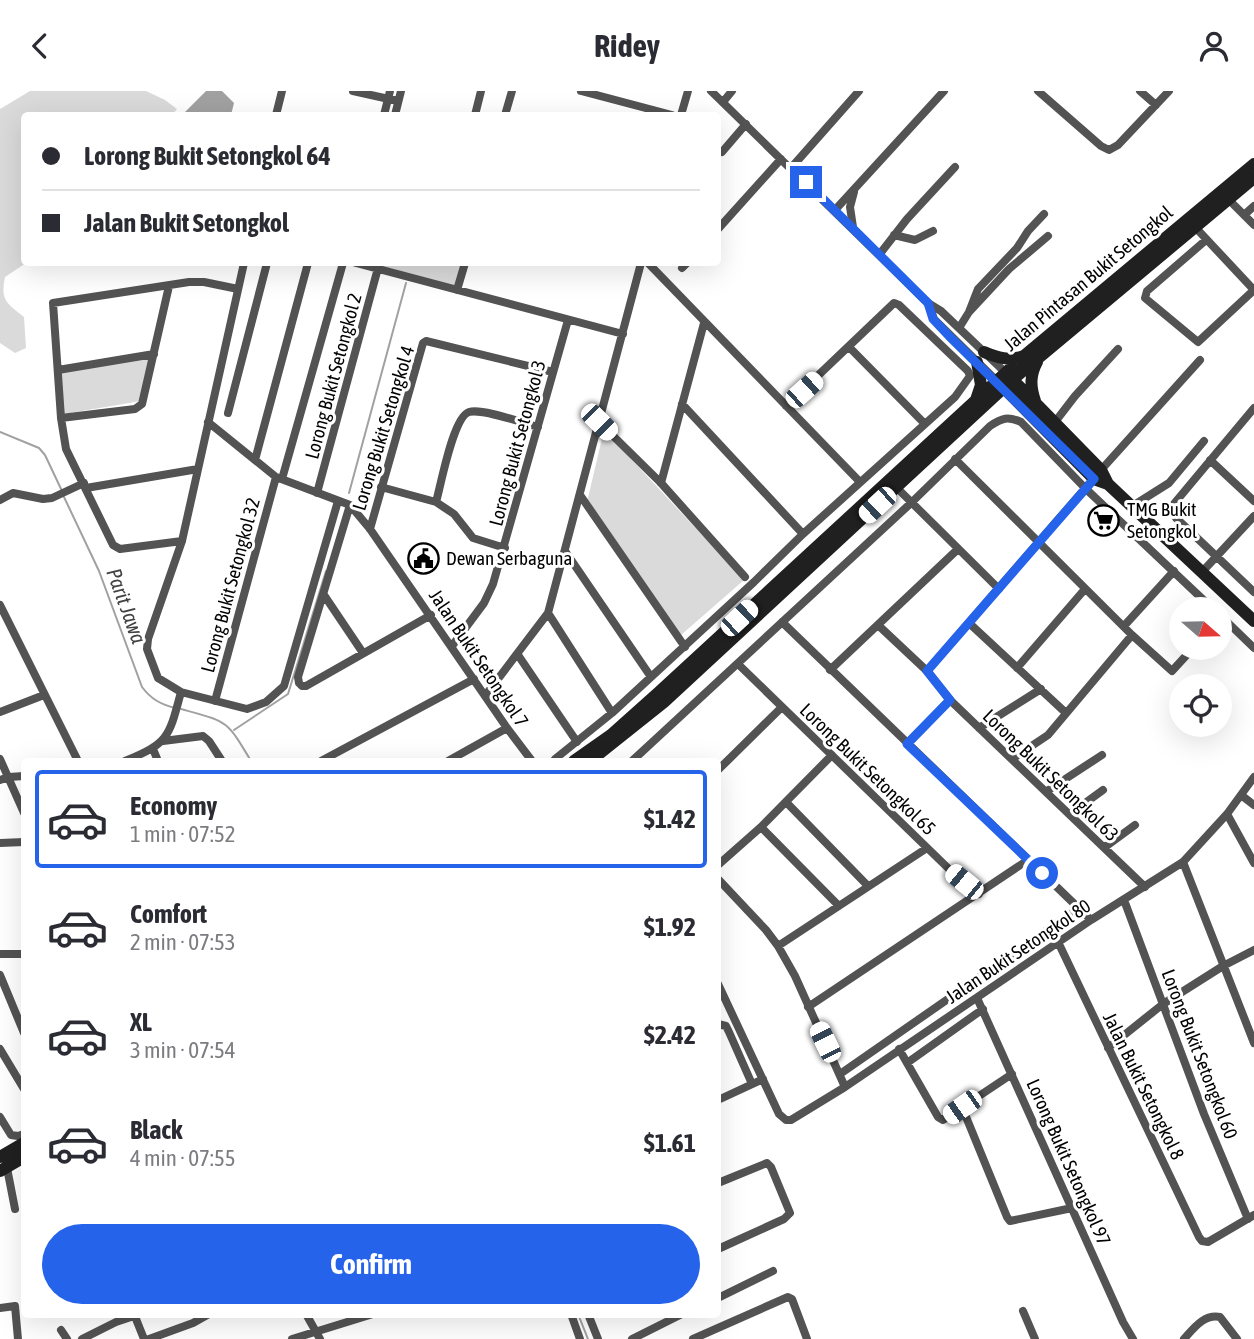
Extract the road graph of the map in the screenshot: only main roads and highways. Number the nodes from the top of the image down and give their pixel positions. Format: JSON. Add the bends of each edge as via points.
{"nodes":[{"id":1,"x":1254,"y":164,"type":"edge"},
{"id":2,"x":1254,"y":178,"type":"edge"},
{"id":3,"x":1044,"y":354,"type":"junction"},
{"id":4,"x":1025,"y":355,"type":"junction"},
{"id":5,"x":1005,"y":381,"type":"junction"},
{"id":6,"x":1035,"y":402,"type":"junction"},
{"id":7,"x":979,"y":405,"type":"junction"},
{"id":8,"x":1025,"y":412,"type":"junction"},
{"id":9,"x":1094,"y":479,"type":"junction"},
{"id":10,"x":1254,"y":621,"type":"edge"},
{"id":11,"x":578,"y":758,"type":"edge"},
{"id":12,"x":594,"y":758,"type":"edge"},
{"id":13,"x":21,"y":1145,"type":"edge"},
{"id":14,"x":0,"y":1157,"type":"edge"},
{"id":15,"x":21,"y":1159,"type":"edge"},
{"id":16,"x":4,"y":1169,"type":"edge"}],
"edges":[{"from":1,"to":4,"type":"main road","name":"Jalan Pintasan Bukit Setongkol"},
{"from":2,"to":3,"type":"main road","name":"Jalan Pintasan Bukit Setongkol"},
{"from":3,"to":5,"type":"main road","name":"Jalan Pintasan Bukit Setongkol"},
{"from":3,"to":6,"type":"main road","via":[[1031,376]]},
{"from":4,"to":5,"type":"main road","name":"Jalan Pintasan Bukit Setongkol"},
{"from":4,"to":7,"type":"main road","via":[[976,361]]},
{"from":5,"to":6,"type":"main road"},
{"from":5,"to":7,"type":"main road","name":"Jalan Pintasan Bukit Setongkol"},
{"from":5,"to":8,"type":"main road"},
{"from":6,"to":9,"type":"main road","via":[[1055,422]]},
{"from":7,"to":8,"type":"main road","via":[[1011,405]]},
{"from":7,"to":11,"type":"main road","name":"Jalan Pintasan Bukit Setongkol","via":[[611,735]]},
{"from":7,"to":12,"type":"main road","name":"Jalan Pintasan Bukit Setongkol","via":[[903,495]]},
{"from":8,"to":9,"type":"main road"},
{"from":9,"to":10,"type":"main road","via":[[1108,484]]},
{"from":13,"to":14,"type":"main road"},
{"from":15,"to":16,"type":"main road"}]}
